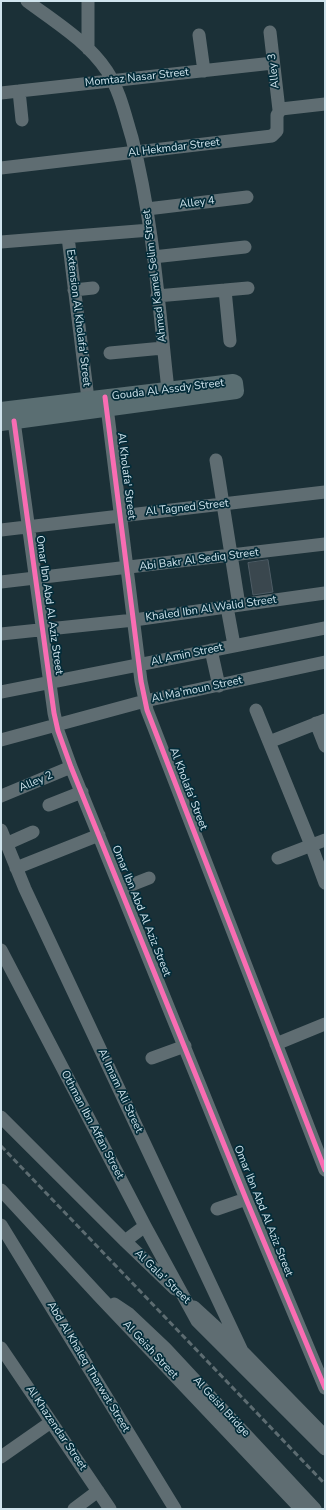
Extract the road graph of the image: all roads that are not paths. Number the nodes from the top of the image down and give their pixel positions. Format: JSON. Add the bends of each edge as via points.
{"nodes":[{"id":1,"x":27,"y":1,"type":"edge"},
{"id":2,"x":88,"y":1,"type":"edge"},
{"id":3,"x":270,"y":32,"type":"dead end"},
{"id":4,"x":199,"y":35,"type":"dead end"},
{"id":5,"x":88,"y":49,"type":"junction"},
{"id":6,"x":273,"y":63,"type":"junction"},
{"id":7,"x":204,"y":71,"type":"junction"},
{"id":8,"x":113,"y":81,"type":"junction"},
{"id":9,"x":19,"y":91,"type":"junction"},
{"id":10,"x":1,"y":93,"type":"edge"},
{"id":11,"x":325,"y":104,"type":"edge"},
{"id":12,"x":279,"y":110,"type":"junction"},
{"id":13,"x":22,"y":120,"type":"dead end"},
{"id":14,"x":135,"y":152,"type":"junction"},
{"id":15,"x":1,"y":168,"type":"edge"},
{"id":16,"x":247,"y":197,"type":"dead end"},
{"id":17,"x":147,"y":209,"type":"junction"},
{"id":18,"x":150,"y":230,"type":"junction"},
{"id":19,"x":68,"y":237,"type":"junction"},
{"id":20,"x":1,"y":242,"type":"edge"},
{"id":21,"x":245,"y":247,"type":"dead end"},
{"id":22,"x":153,"y":256,"type":"junction"},
{"id":23,"x":93,"y":288,"type":"dead end"},
{"id":24,"x":248,"y":288,"type":"dead end"},
{"id":25,"x":74,"y":290,"type":"junction"},
{"id":26,"x":225,"y":290,"type":"junction"},
{"id":27,"x":157,"y":296,"type":"junction"},
{"id":28,"x":230,"y":341,"type":"dead end"},
{"id":29,"x":164,"y":348,"type":"junction"},
{"id":30,"x":110,"y":353,"type":"dead end"},
{"id":31,"x":169,"y":395,"type":"joint"},
{"id":32,"x":88,"y":399,"type":"junction"},
{"id":33,"x":106,"y":403,"type":"junction"},
{"id":34,"x":1,"y":410,"type":"edge"},
{"id":35,"x":8,"y":422,"type":"edge"},
{"id":36,"x":216,"y":460,"type":"dead end"},
{"id":37,"x":325,"y":492,"type":"edge"},
{"id":38,"x":223,"y":504,"type":"junction"},
{"id":39,"x":120,"y":515,"type":"junction"},
{"id":40,"x":28,"y":526,"type":"junction"},
{"id":41,"x":1,"y":530,"type":"edge"},
{"id":42,"x":325,"y":544,"type":"edge"},
{"id":43,"x":231,"y":556,"type":"junction"},
{"id":44,"x":127,"y":568,"type":"junction"},
{"id":45,"x":35,"y":578,"type":"junction"},
{"id":46,"x":1,"y":582,"type":"edge"},
{"id":47,"x":325,"y":593,"type":"edge"},
{"id":48,"x":233,"y":606,"type":"junction"},
{"id":49,"x":134,"y":620,"type":"junction"},
{"id":50,"x":325,"y":628,"type":"edge"},
{"id":51,"x":42,"y":630,"type":"junction"},
{"id":52,"x":1,"y":634,"type":"edge"},
{"id":53,"x":234,"y":645,"type":"junction"},
{"id":54,"x":211,"y":650,"type":"junction"},
{"id":55,"x":325,"y":662,"type":"edge"},
{"id":56,"x":139,"y":665,"type":"junction"},
{"id":57,"x":50,"y":682,"type":"junction"},
{"id":58,"x":219,"y":686,"type":"junction"},
{"id":59,"x":1,"y":692,"type":"edge"},
{"id":60,"x":145,"y":701,"type":"junction"},
{"id":61,"x":256,"y":710,"type":"dead end"},
{"id":62,"x":320,"y":722,"type":"edge"},
{"id":63,"x":56,"y":724,"type":"junction"},
{"id":64,"x":1,"y":740,"type":"edge"},
{"id":65,"x":269,"y":742,"type":"junction"},
{"id":66,"x":325,"y":746,"type":"edge"},
{"id":67,"x":71,"y":767,"type":"junction"},
{"id":68,"x":82,"y":792,"type":"junction"},
{"id":69,"x":1,"y":796,"type":"edge"},
{"id":70,"x":49,"y":806,"type":"dead end"},
{"id":71,"x":1,"y":830,"type":"edge"},
{"id":72,"x":33,"y":832,"type":"dead end"},
{"id":73,"x":99,"y":835,"type":"junction"},
{"id":74,"x":325,"y":840,"type":"edge"},
{"id":75,"x":6,"y":844,"type":"junction"},
{"id":76,"x":311,"y":845,"type":"junction"},
{"id":77,"x":278,"y":858,"type":"dead end"},
{"id":78,"x":16,"y":868,"type":"junction"},
{"id":79,"x":149,"y":878,"type":"dead end"},
{"id":80,"x":325,"y":883,"type":"edge"},
{"id":81,"x":121,"y":889,"type":"junction"},
{"id":82,"x":1,"y":950,"type":"edge"},
{"id":83,"x":325,"y":1024,"type":"edge"},
{"id":84,"x":276,"y":1044,"type":"junction"},
{"id":85,"x":185,"y":1046,"type":"junction"},
{"id":86,"x":152,"y":1058,"type":"dead end"},
{"id":87,"x":1,"y":1117,"type":"edge"},
{"id":88,"x":325,"y":1170,"type":"edge"},
{"id":89,"x":1,"y":1190,"type":"edge"},
{"id":90,"x":246,"y":1199,"type":"junction"},
{"id":91,"x":218,"y":1209,"type":"dead end"},
{"id":92,"x":1,"y":1225,"type":"edge"},
{"id":93,"x":145,"y":1226,"type":"junction"},
{"id":94,"x":125,"y":1241,"type":"junction"},
{"id":95,"x":101,"y":1298,"type":"junction"},
{"id":96,"x":185,"y":1299,"type":"junction"},
{"id":97,"x":1,"y":1348,"type":"edge"},
{"id":98,"x":242,"y":1350,"type":"junction"},
{"id":99,"x":6,"y":1365,"type":"edge"},
{"id":100,"x":325,"y":1388,"type":"edge"},
{"id":101,"x":51,"y":1422,"type":"junction"},
{"id":102,"x":325,"y":1436,"type":"edge"},
{"id":103,"x":325,"y":1450,"type":"edge"},
{"id":104,"x":1,"y":1457,"type":"edge"},
{"id":105,"x":98,"y":1491,"type":"junction"},
{"id":106,"x":74,"y":1509,"type":"edge"},
{"id":107,"x":110,"y":1509,"type":"edge"},
{"id":108,"x":175,"y":1509,"type":"edge"},
{"id":109,"x":301,"y":1509,"type":"edge"},
{"id":110,"x":315,"y":1509,"type":"edge"}],
"edges":[{"from":1,"to":5,"type":"street","name":"Ahmed Kamel Selim Street"},
{"from":2,"to":5,"type":"street"},
{"from":3,"to":6,"type":"street","name":"Alley 3"},
{"from":4,"to":7,"type":"street"},
{"from":5,"to":8,"type":"street","name":"Ahmed Kamel Selim Street"},
{"from":6,"to":7,"type":"street","name":"Momtaz Nasar Street"},
{"from":6,"to":12,"type":"street","name":"Alley 3"},
{"from":7,"to":8,"type":"street","name":"Momtaz Nasar Street"},
{"from":8,"to":9,"type":"street","name":"Momtaz Nasar Street"},
{"from":8,"to":14,"type":"street","name":"Ahmed Kamel Selim Street","via":[[122,101]]},
{"from":9,"to":10,"type":"street","name":"Momtaz Nasar Street"},
{"from":9,"to":13,"type":"street"},
{"from":11,"to":12,"type":"street"},
{"from":12,"to":14,"type":"street","name":"Al Hekmdar Street","via":[[277,132],[272,136]]},
{"from":14,"to":15,"type":"street","name":"Al Hekmdar Street"},
{"from":14,"to":17,"type":"street","name":"Ahmed Kamel Selim Street"},
{"from":16,"to":17,"type":"street","name":"Alley 4"},
{"from":17,"to":18,"type":"street","name":"Ahmed Kamel Selim Street"},
{"from":18,"to":19,"type":"street"},
{"from":18,"to":22,"type":"street","name":"Ahmed Kamel Selim Street"},
{"from":19,"to":20,"type":"street"},
{"from":19,"to":25,"type":"street","name":"Extension Al Kholafa' Street"},
{"from":21,"to":22,"type":"street"},
{"from":22,"to":27,"type":"street","name":"Ahmed Kamel Selim Street"},
{"from":23,"to":25,"type":"street"},
{"from":24,"to":26,"type":"street"},
{"from":25,"to":32,"type":"street","name":"Extension Al Kholafa' Street"},
{"from":26,"to":27,"type":"street"},
{"from":26,"to":28,"type":"street"},
{"from":27,"to":29,"type":"street","name":"Ahmed Kamel Selim Street"},
{"from":29,"to":30,"type":"street"},
{"from":29,"to":31,"type":"street","name":"Ahmed Kamel Selim Street"},
{"from":31,"to":33,"type":"main road","name":"Gouda Al Assdy Street"},
{"from":32,"to":33,"type":"main road","name":"Gouda Al Assdy Street"},
{"from":32,"to":34,"type":"main road","name":"Gouda Al Assdy Street"},
{"from":33,"to":35,"type":"main road","name":"Gouda Al Assdy Street"},
{"from":33,"to":39,"type":"street","name":"Al Kholafa' Street"},
{"from":35,"to":40,"type":"street","name":"Omar Ibn Abd Al Aziz Street"},
{"from":36,"to":38,"type":"street"},
{"from":37,"to":38,"type":"street","name":"Al Tagned Street"},
{"from":38,"to":39,"type":"street","name":"Al Tagned Street"},
{"from":38,"to":43,"type":"street"},
{"from":39,"to":40,"type":"street","name":"Al Tagned Street"},
{"from":39,"to":44,"type":"street","name":"Al Kholafa' Street"},
{"from":40,"to":41,"type":"street","name":"Al Tagned Street"},
{"from":40,"to":45,"type":"street","name":"Omar Ibn Abd Al Aziz Street"},
{"from":42,"to":43,"type":"street","name":"Abi Bakr Al Sediq Street"},
{"from":43,"to":44,"type":"street","name":"Abi Bakr Al Sediq Street"},
{"from":43,"to":48,"type":"street"},
{"from":44,"to":45,"type":"street","name":"Abi Bakr Al Sediq Street"},
{"from":44,"to":49,"type":"street","name":"Al Kholafa' Street"},
{"from":45,"to":46,"type":"street","name":"Abi Bakr Al Sediq Street"},
{"from":45,"to":51,"type":"street","name":"Omar Ibn Abd Al Aziz Street"},
{"from":47,"to":48,"type":"street","name":"Khaled Ibn Al Walid Street"},
{"from":48,"to":49,"type":"street","name":"Khaled Ibn Al Walid Street"},
{"from":48,"to":53,"type":"street"},
{"from":49,"to":51,"type":"street","name":"Khaled Ibn Al Walid Street"},
{"from":49,"to":56,"type":"street","name":"Al Kholafa' Street"},
{"from":50,"to":53,"type":"street","name":"Al Amin Street"},
{"from":51,"to":52,"type":"street","name":"Khaled Ibn Al Walid Street"},
{"from":51,"to":57,"type":"street","name":"Omar Ibn Abd Al Aziz Street"},
{"from":53,"to":54,"type":"street","name":"Al Amin Street"},
{"from":54,"to":56,"type":"street","name":"Al Amin Street"},
{"from":54,"to":58,"type":"street"},
{"from":55,"to":58,"type":"street","name":"Al Ma'moun Street"},
{"from":56,"to":57,"type":"street","name":"Al Amin Street"},
{"from":56,"to":60,"type":"street","name":"Al Kholafa' Street"},
{"from":57,"to":59,"type":"street","name":"Al Amin Street"},
{"from":57,"to":63,"type":"street","name":"Omar Ibn Abd Al Aziz Street"},
{"from":58,"to":60,"type":"street","name":"Al Ma'moun Street"},
{"from":60,"to":63,"type":"street","name":"Al Ma'moun Street"},
{"from":60,"to":84,"type":"street","name":"Al Kholafa' Street","via":[[150,720]]},
{"from":61,"to":65,"type":"street"},
{"from":62,"to":65,"type":"street"},
{"from":62,"to":66,"type":"street"},
{"from":63,"to":64,"type":"street","name":"Al Ma'moun Street"},
{"from":63,"to":67,"type":"street","name":"Omar Ibn Abd Al Aziz Street"},
{"from":65,"to":76,"type":"street"},
{"from":67,"to":68,"type":"street","name":"Omar Ibn Abd Al Aziz Street"},
{"from":67,"to":69,"type":"street","name":"Alley 2"},
{"from":68,"to":70,"type":"street"},
{"from":68,"to":73,"type":"street","name":"Omar Ibn Abd Al Aziz Street"},
{"from":71,"to":75,"type":"street","name":"Al Imam Ali Street"},
{"from":72,"to":75,"type":"street"},
{"from":73,"to":78,"type":"street"},
{"from":73,"to":81,"type":"street","name":"Omar Ibn Abd Al Aziz Street"},
{"from":74,"to":76,"type":"street"},
{"from":75,"to":78,"type":"street","name":"Al Imam Ali Street"},
{"from":76,"to":77,"type":"street"},
{"from":76,"to":80,"type":"street"},
{"from":78,"to":98,"type":"street","name":"Al Imam Ali Street"},
{"from":79,"to":81,"type":"street"},
{"from":81,"to":85,"type":"street","name":"Omar Ibn Abd Al Aziz Street"},
{"from":82,"to":93,"type":"street","name":"Othman Ibn Affan Street"},
{"from":83,"to":84,"type":"street"},
{"from":84,"to":88,"type":"street","name":"Al Kholafa' Street"},
{"from":85,"to":86,"type":"street"},
{"from":85,"to":90,"type":"street","name":"Omar Ibn Abd Al Aziz Street"},
{"from":87,"to":94,"type":"street","name":"Al Gala' Street"},
{"from":89,"to":95,"type":"street","name":"Al Geish Street"},
{"from":90,"to":91,"type":"street"},
{"from":90,"to":100,"type":"street","name":"Omar Ibn Abd Al Aziz Street"},
{"from":92,"to":108,"type":"street","name":"Abd Al Khaleq Tharwat Street"},
{"from":93,"to":94,"type":"street"},
{"from":93,"to":96,"type":"street","name":"Othman Ibn Affan Street"},
{"from":94,"to":96,"type":"street","name":"Al Gala' Street"},
{"from":95,"to":109,"type":"street","name":"Al Geish Street"},
{"from":95,"to":110,"type":"street","name":"Al Geish Bridge","via":[[129,1314],[165,1348]]},
{"from":96,"to":98,"type":"street","name":"Al Gala' Street"},
{"from":96,"to":103,"type":"street","name":"Othman Ibn Affan Street","via":[[205,1331]]},
{"from":97,"to":99,"type":"street","name":"Al Khazendar Street"},
{"from":98,"to":102,"type":"street","name":"Al Gala' Street"},
{"from":99,"to":101,"type":"street","name":"Al Khazendar Street"},
{"from":101,"to":104,"type":"street"},
{"from":101,"to":105,"type":"street","name":"Al Khazendar Street"},
{"from":105,"to":106,"type":"street"},
{"from":105,"to":107,"type":"street","name":"Al Khazendar Street"}]}
